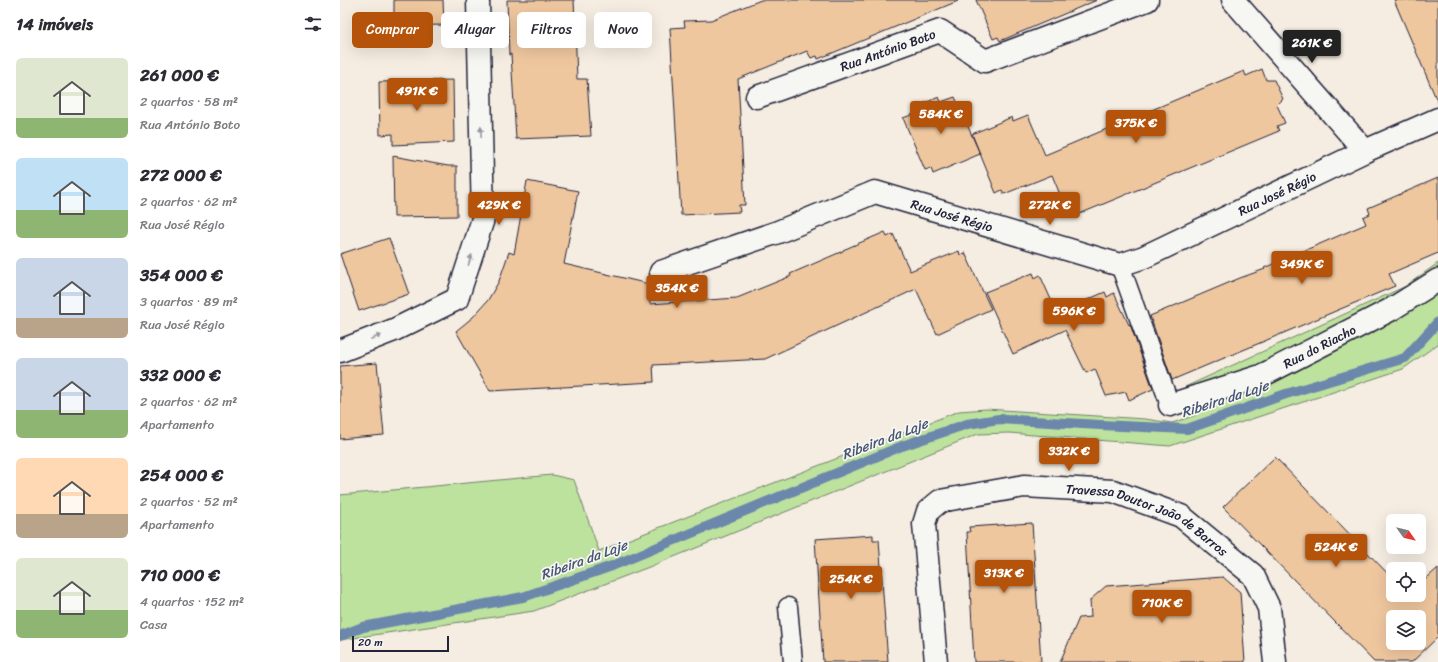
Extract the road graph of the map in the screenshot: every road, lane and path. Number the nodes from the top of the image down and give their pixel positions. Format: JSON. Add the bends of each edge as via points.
{"nodes":[{"id":1,"x":478,"y":0,"type":"edge"},
{"id":2,"x":1147,"y":0,"type":"edge"},
{"id":3,"x":1233,"y":0,"type":"edge"},
{"id":4,"x":757,"y":97,"type":"dead end"},
{"id":5,"x":1438,"y":119,"type":"edge"},
{"id":6,"x":1365,"y":151,"type":"junction"},
{"id":7,"x":1120,"y":265,"type":"junction"},
{"id":8,"x":661,"y":272,"type":"dead end"},
{"id":9,"x":1438,"y":280,"type":"edge"},
{"id":10,"x":340,"y":351,"type":"edge"},
{"id":11,"x":1170,"y":405,"type":"joint"},
{"id":12,"x":788,"y":607,"type":"dead end"},
{"id":13,"x":793,"y":662,"type":"edge"},
{"id":14,"x":936,"y":662,"type":"edge"},
{"id":15,"x":1275,"y":662,"type":"edge"}],
"edges":[{"from":10,"to":1,"type":"street","one_way":true,"via":[[394,330],[457,299],[483,219]]},
{"from":2,"to":4,"type":"street","name":"Rua António Boto","via":[[985,61],[940,31]]},
{"from":3,"to":6,"type":"street"},
{"from":5,"to":6,"type":"street","name":"Rua José Régio"},
{"from":6,"to":7,"type":"street","name":"Rua José Régio","via":[[1144,257]]},
{"from":7,"to":8,"type":"street","name":"Rua José Régio","via":[[875,192],[778,232]]},
{"from":7,"to":11,"type":"lane"},
{"from":9,"to":11,"type":"street","name":"Rua do Riacho","via":[[1392,309],[1261,376]]},
{"from":12,"to":13,"type":"lane"},
{"from":14,"to":15,"type":"street","name":"Travessa Doutor João de Barros","via":[[924,524],[928,511],[940,501],[1024,486],[1113,491],[1181,516],[1254,575],[1269,608]]}]}
